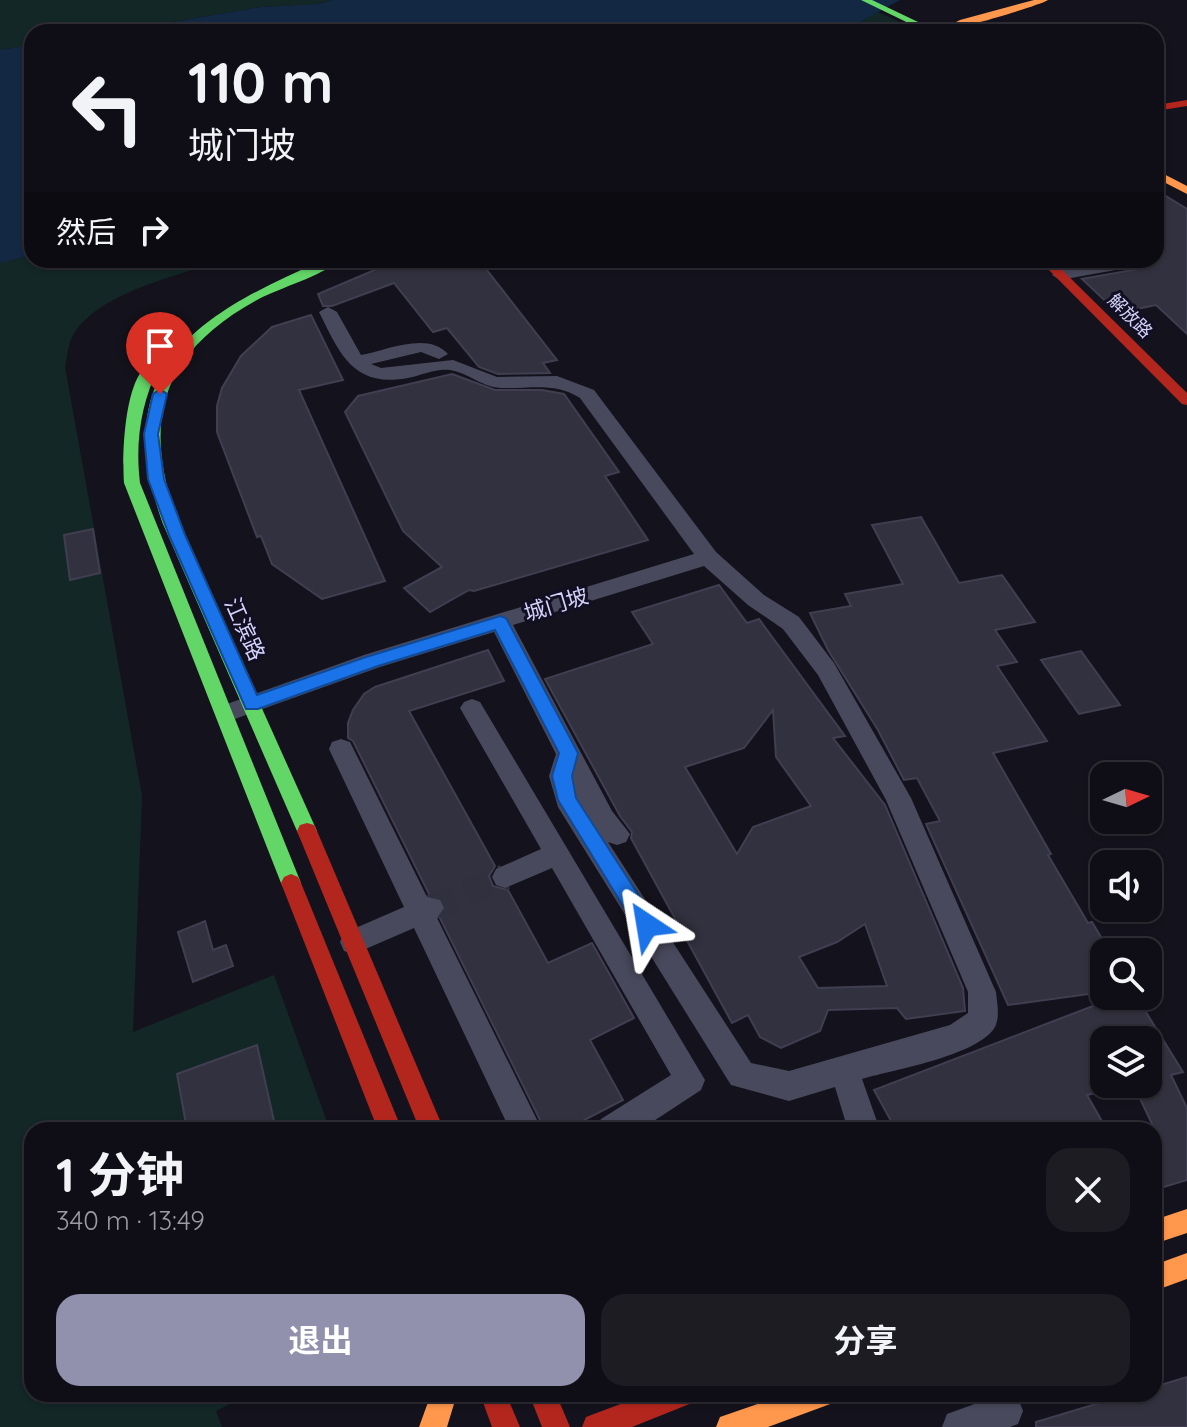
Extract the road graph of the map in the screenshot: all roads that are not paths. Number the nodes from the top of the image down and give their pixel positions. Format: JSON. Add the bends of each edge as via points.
{"nodes":[{"id":1,"x":865,"y":0,"type":"edge"},
{"id":2,"x":883,"y":0,"type":"edge"},
{"id":3,"x":1026,"y":0,"type":"edge"},
{"id":4,"x":1044,"y":0,"type":"edge"},
{"id":5,"x":923,"y":24,"type":"edge"},
{"id":6,"x":926,"y":24,"type":"edge"},
{"id":7,"x":942,"y":24,"type":"edge"},
{"id":8,"x":953,"y":24,"type":"edge"},
{"id":9,"x":1187,"y":97,"type":"edge"},
{"id":10,"x":1164,"y":101,"type":"edge"},
{"id":11,"x":1187,"y":103,"type":"edge"},
{"id":12,"x":1164,"y":107,"type":"edge"},
{"id":13,"x":1164,"y":178,"type":"edge"},
{"id":14,"x":1187,"y":191,"type":"edge"},
{"id":15,"x":288,"y":268,"type":"edge"},
{"id":16,"x":316,"y":268,"type":"edge"},
{"id":17,"x":1053,"y":268,"type":"edge"},
{"id":18,"x":1099,"y":268,"type":"edge"},
{"id":19,"x":1060,"y":275,"type":"junction"},
{"id":20,"x":328,"y":312,"type":"dead end"},
{"id":21,"x":439,"y":354,"type":"dead end"},
{"id":22,"x":356,"y":362,"type":"junction"},
{"id":23,"x":1187,"y":401,"type":"edge"},
{"id":24,"x":681,"y":493,"type":"dead end"},
{"id":25,"x":714,"y":556,"type":"junction"},
{"id":26,"x":500,"y":622,"type":"junction"},
{"id":27,"x":252,"y":704,"type":"junction"},
{"id":28,"x":472,"y":708,"type":"dead end"},
{"id":29,"x":223,"y":714,"type":"junction"},
{"id":30,"x":341,"y":749,"type":"dead end"},
{"id":31,"x":569,"y":753,"type":"junction"},
{"id":32,"x":617,"y":834,"type":"dead end"},
{"id":33,"x":557,"y":854,"type":"junction"},
{"id":34,"x":505,"y":877,"type":"tunnel mouth"},
{"id":35,"x":426,"y":911,"type":"junction"},
{"id":36,"x":354,"y":942,"type":"junction"},
{"id":37,"x":844,"y":1070,"type":"junction"},
{"id":38,"x":387,"y":1122,"type":"edge"},
{"id":39,"x":429,"y":1122,"type":"edge"},
{"id":40,"x":522,"y":1122,"type":"edge"},
{"id":41,"x":624,"y":1122,"type":"edge"},
{"id":42,"x":861,"y":1122,"type":"edge"},
{"id":43,"x":1187,"y":1221,"type":"edge"},
{"id":44,"x":1162,"y":1229,"type":"edge"},
{"id":45,"x":1187,"y":1266,"type":"edge"},
{"id":46,"x":1162,"y":1275,"type":"edge"},
{"id":47,"x":441,"y":1402,"type":"edge"},
{"id":48,"x":496,"y":1402,"type":"edge"},
{"id":49,"x":545,"y":1402,"type":"edge"},
{"id":50,"x":662,"y":1402,"type":"edge"},
{"id":51,"x":801,"y":1402,"type":"edge"},
{"id":52,"x":1005,"y":1411,"type":"edge"},
{"id":53,"x":733,"y":1426,"type":"edge"},
{"id":54,"x":433,"y":1427,"type":"edge"},
{"id":55,"x":506,"y":1427,"type":"edge"},
{"id":56,"x":556,"y":1427,"type":"edge"},
{"id":57,"x":596,"y":1427,"type":"edge"},
{"id":58,"x":960,"y":1427,"type":"edge"}],
"edges":[{"from":1,"to":5,"type":"main road"},
{"from":2,"to":6,"type":"main road"},
{"from":3,"to":7,"type":"main road"},
{"from":4,"to":8,"type":"main road"},
{"from":9,"to":10,"type":"main road"},
{"from":11,"to":12,"type":"main road"},
{"from":13,"to":14,"type":"main road"},
{"from":15,"to":29,"type":"main road","via":[[235,292],[190,324],[155,361],[140,387],[127,437],[132,483]]},
{"from":16,"to":27,"type":"main road","name":"江滨路","via":[[259,293],[216,320],[181,356],[160,394],[151,434],[156,479]]},
{"from":17,"to":19,"type":"main road","name":"解放路"},
{"from":18,"to":19,"type":"street"},
{"from":19,"to":23,"type":"main road","name":"解放路"},
{"from":20,"to":22,"type":"street"},
{"from":21,"to":22,"type":"street","via":[[421,347]]},
{"from":22,"to":25,"type":"street","via":[[380,376],[448,365],[493,382],[574,385],[587,394]]},
{"from":24,"to":25,"type":"street"},
{"from":25,"to":26,"type":"street","name":"城门坡"},
{"from":25,"to":37,"type":"street","via":[[756,600],[791,623],[826,669],[898,798],[982,992],[983,1020],[958,1037]]},
{"from":26,"to":27,"type":"street","name":"城门坡"},
{"from":26,"to":31,"type":"street"},
{"from":27,"to":29,"type":"street","name":"城门坡"},
{"from":27,"to":36,"type":"main road","name":"江滨路"},
{"from":28,"to":33,"type":"street"},
{"from":29,"to":38,"type":"main road"},
{"from":30,"to":35,"type":"street"},
{"from":31,"to":32,"type":"street","via":[[603,819]]},
{"from":31,"to":37,"type":"street","via":[[562,776],[567,800],[742,1075],[789,1086]]},
{"from":33,"to":34,"type":"street"},
{"from":33,"to":41,"type":"street","via":[[690,1080]]},
{"from":35,"to":36,"type":"street"},
{"from":35,"to":40,"type":"street"},
{"from":36,"to":39,"type":"main road","name":"江滨路"},
{"from":37,"to":42,"type":"street"},
{"from":43,"to":44,"type":"main road"},
{"from":45,"to":46,"type":"main road"},
{"from":47,"to":54,"type":"main road"},
{"from":48,"to":55,"type":"main road"},
{"from":49,"to":56,"type":"main road"},
{"from":50,"to":57,"type":"main road"},
{"from":51,"to":53,"type":"main road"},
{"from":52,"to":58,"type":"street"}]}
